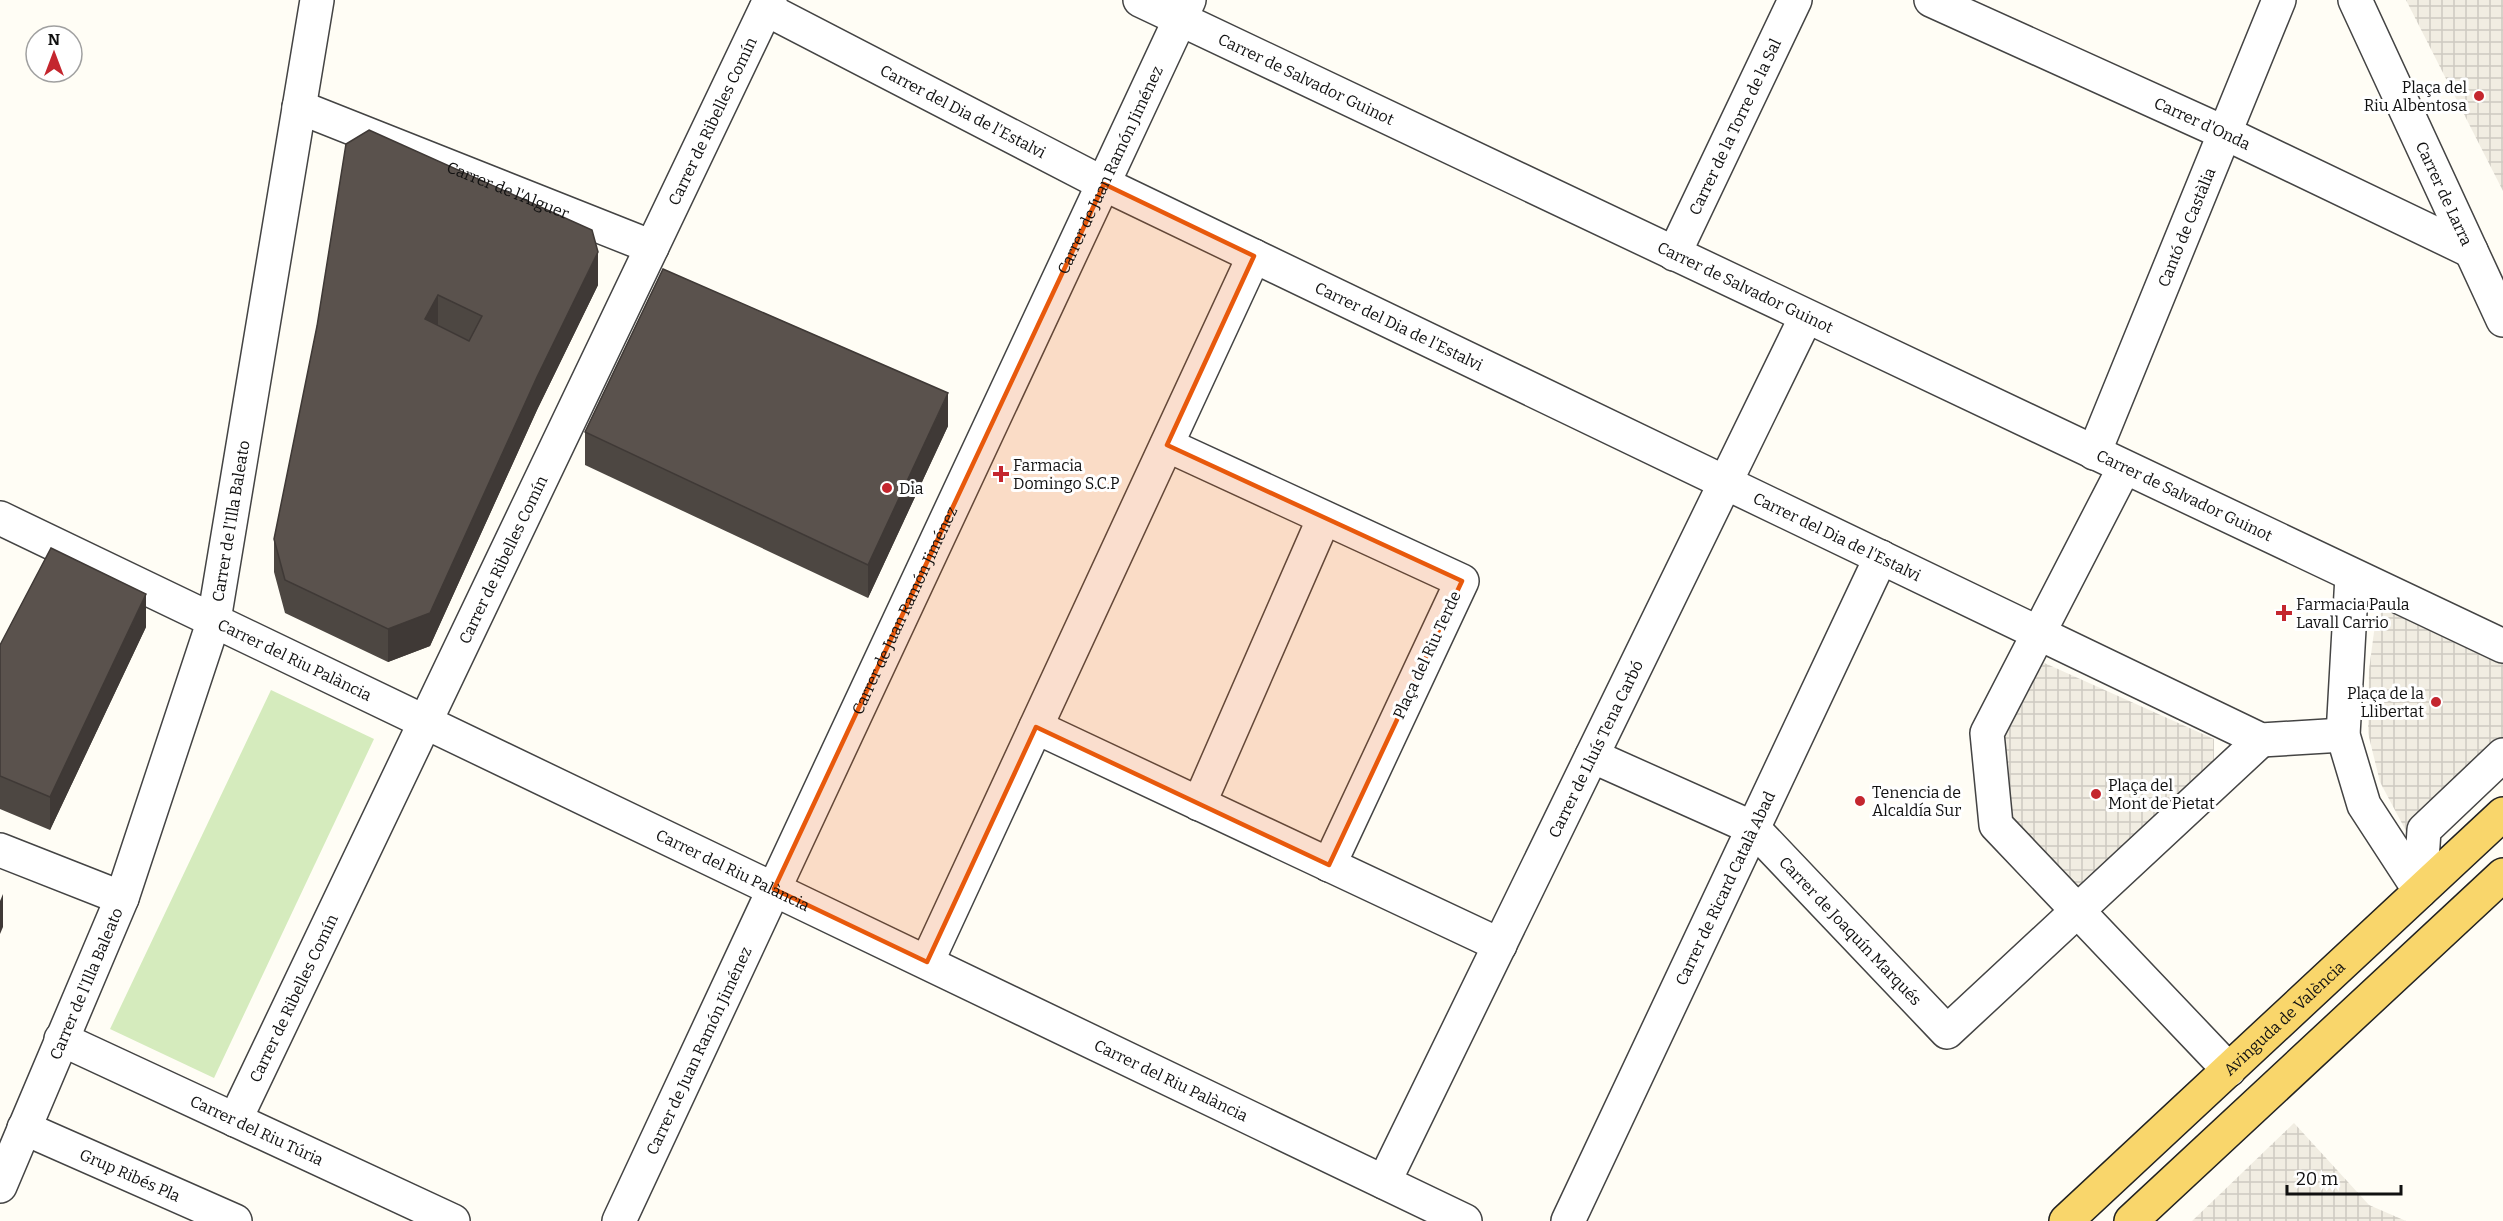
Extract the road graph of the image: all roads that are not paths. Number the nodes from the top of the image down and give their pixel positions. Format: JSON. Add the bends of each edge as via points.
{"nodes":[{"id":1,"x":317,"y":0,"type":"edge"},
{"id":2,"x":1140,"y":0,"type":"edge"},
{"id":3,"x":1795,"y":0,"type":"edge"},
{"id":4,"x":1931,"y":0,"type":"edge"},
{"id":5,"x":2279,"y":0,"type":"edge"},
{"id":6,"x":2355,"y":0,"type":"edge"},
{"id":7,"x":768,"y":4,"type":"edge"},
{"id":8,"x":1185,"y":10,"type":"edge"},
{"id":9,"x":298,"y":107,"type":"junction"},
{"id":10,"x":2227,"y":134,"type":"junction"},
{"id":11,"x":1104,"y":184,"type":"junction"},
{"id":12,"x":651,"y":247,"type":"junction"},
{"id":13,"x":2471,"y":251,"type":"junction"},
{"id":14,"x":1674,"y":254,"type":"junction"},
{"id":15,"x":1254,"y":256,"type":"junction"},
{"id":16,"x":2502,"y":309,"type":"edge"},
{"id":17,"x":1806,"y":317,"type":"junction"},
{"id":18,"x":1167,"y":445,"type":"junction"},
{"id":19,"x":2094,"y":453,"type":"junction"},
{"id":20,"x":2124,"y":468,"type":"junction"},
{"id":21,"x":1725,"y":483,"type":"junction"},
{"id":22,"x":0,"y":518,"type":"edge"},
{"id":23,"x":1324,"y":518,"type":"junction"},
{"id":24,"x":1881,"y":557,"type":"junction"},
{"id":25,"x":2352,"y":576,"type":"junction"},
{"id":26,"x":214,"y":620,"type":"junction"},
{"id":27,"x":2039,"y":633,"type":"junction"},
{"id":28,"x":2503,"y":646,"type":"edge"},
{"id":29,"x":425,"y":722,"type":"junction"},
{"id":30,"x":1036,"y":727,"type":"junction"},
{"id":31,"x":2343,"y":735,"type":"junction"},
{"id":32,"x":2261,"y":740,"type":"junction"},
{"id":33,"x":2503,"y":755,"type":"edge"},
{"id":34,"x":1592,"y":756,"type":"junction"},
{"id":35,"x":1199,"y":804,"type":"junction"},
{"id":36,"x":2503,"y":814,"type":"edge"},
{"id":37,"x":1753,"y":828,"type":"junction"},
{"id":38,"x":0,"y":850,"type":"edge"},
{"id":39,"x":1329,"y":865,"type":"junction"},
{"id":40,"x":2503,"y":875,"type":"edge"},
{"id":41,"x":774,"y":889,"type":"junction"},
{"id":42,"x":2420,"y":891,"type":"junction"},
{"id":43,"x":122,"y":898,"type":"junction"},
{"id":44,"x":2078,"y":910,"type":"junction"},
{"id":45,"x":1500,"y":945,"type":"junction"},
{"id":46,"x":927,"y":962,"type":"junction"},
{"id":47,"x":61,"y":1039,"type":"junction"},
{"id":48,"x":2229,"y":1070,"type":"junction"},
{"id":49,"x":235,"y":1120,"type":"junction"},
{"id":50,"x":24,"y":1128,"type":"junction"},
{"id":51,"x":1384,"y":1182,"type":"junction"},
{"id":52,"x":0,"y":1186,"type":"edge"},
{"id":53,"x":235,"y":1221,"type":"edge"},
{"id":54,"x":453,"y":1221,"type":"edge"},
{"id":55,"x":619,"y":1221,"type":"edge"},
{"id":56,"x":1465,"y":1221,"type":"edge"},
{"id":57,"x":1568,"y":1221,"type":"edge"},
{"id":58,"x":2066,"y":1221,"type":"edge"},
{"id":59,"x":2131,"y":1221,"type":"edge"}],
"edges":[{"from":1,"to":9,"type":"street","name":"Carrer de l'Illa Baleato"},
{"from":2,"to":8,"type":"street","name":"Carrer de Salvador Guinot"},
{"from":3,"to":14,"type":"street","name":"Carrer de la Torre de la Sal"},
{"from":4,"to":10,"type":"street","name":"Carrer d'Onda"},
{"from":5,"to":10,"type":"street","name":"Cantó de Castàlia"},
{"from":6,"to":13,"type":"street","name":"Carrer de Larra"},
{"from":7,"to":11,"type":"street","name":"Carrer del Dia de l'Estalvi"},
{"from":7,"to":12,"type":"street","name":"Carrer de Ribelles Comín"},
{"from":8,"to":11,"type":"street","name":"Carrer de Juan Ramón Jiménez"},
{"from":8,"to":14,"type":"street","name":"Carrer de Salvador Guinot"},
{"from":9,"to":12,"type":"street","name":"Carrer de l'Alguer"},
{"from":9,"to":26,"type":"street","name":"Carrer de l'Illa Baleato"},
{"from":10,"to":13,"type":"street","name":"Carrer d'Onda"},
{"from":10,"to":19,"type":"street","name":"Cantó de Castàlia"},
{"from":11,"to":15,"type":"street","name":"Carrer del Dia de l'Estalvi"},
{"from":11,"to":41,"type":"street","name":"Carrer de Juan Ramón Jiménez"},
{"from":12,"to":29,"type":"street","name":"Carrer de Ribelles Comín"},
{"from":13,"to":16,"type":"street","name":"Carrer de Larra"},
{"from":14,"to":17,"type":"street","name":"Carrer de Salvador Guinot"},
{"from":15,"to":18,"type":"street"},
{"from":15,"to":21,"type":"street","name":"Carrer del Dia de l'Estalvi"},
{"from":17,"to":19,"type":"street","name":"Carrer de Salvador Guinot"},
{"from":17,"to":21,"type":"street","name":"Carrer de Lluís Tena Carbó"},
{"from":18,"to":23,"type":"street","name":"Plaça del Riu Terde"},
{"from":18,"to":30,"type":"street"},
{"from":19,"to":20,"type":"street","name":"Carrer de Salvador Guinot"},
{"from":20,"to":25,"type":"street","name":"Carrer de Salvador Guinot"},
{"from":20,"to":27,"type":"street"},
{"from":21,"to":24,"type":"street","name":"Carrer del Dia de l'Estalvi"},
{"from":21,"to":34,"type":"street","name":"Carrer de Lluís Tena Carbó"},
{"from":22,"to":26,"type":"street","name":"Carrer del Riu Palància"},
{"from":23,"to":35,"type":"street"},
{"from":23,"to":39,"type":"street","name":"Plaça del Riu Terde","via":[[1462,581]]},
{"from":24,"to":27,"type":"street","name":"Carrer del Dia de l'Estalvi"},
{"from":24,"to":37,"type":"street","name":"Carrer de Ricard Català Abad"},
{"from":25,"to":28,"type":"street"},
{"from":25,"to":31,"type":"street"},
{"from":26,"to":29,"type":"street","name":"Carrer del Riu Palància"},
{"from":26,"to":43,"type":"street","name":"Carrer de l'Illa Baleato"},
{"from":27,"to":32,"type":"street"},
{"from":27,"to":44,"type":"street","via":[[1987,734],[1996,825]]},
{"from":29,"to":41,"type":"street","name":"Carrer del Riu Palància"},
{"from":29,"to":49,"type":"street","name":"Carrer de Ribelles Comín"},
{"from":30,"to":35,"type":"street"},
{"from":30,"to":46,"type":"street"},
{"from":31,"to":32,"type":"street"},
{"from":31,"to":42,"type":"street","via":[[2364,805]]},
{"from":32,"to":44,"type":"street"},
{"from":33,"to":42,"type":"street","via":[[2424,830]]},
{"from":34,"to":37,"type":"street","name":"Carrer de Joaquín Marqués"},
{"from":34,"to":45,"type":"street","name":"Carrer de Lluís Tena Carbó"},
{"from":35,"to":39,"type":"street"},
{"from":36,"to":42,"type":"main road","name":"Avinguda de València"},
{"from":37,"to":44,"type":"street","name":"Carrer de Joaquín Marqués","via":[[1947,1032]]},
{"from":37,"to":57,"type":"street","name":"Carrer de Ricard Català Abad"},
{"from":38,"to":43,"type":"street"},
{"from":39,"to":45,"type":"street"},
{"from":40,"to":59,"type":"main road"},
{"from":41,"to":46,"type":"street","name":"Carrer del Riu Palància"},
{"from":41,"to":55,"type":"street","name":"Carrer de Juan Ramón Jiménez"},
{"from":42,"to":48,"type":"main road","name":"Avinguda de València"},
{"from":43,"to":47,"type":"street","name":"Carrer de l'Illa Baleato"},
{"from":44,"to":48,"type":"street"},
{"from":45,"to":51,"type":"street","name":"Carrer de Lluís Tena Carbó"},
{"from":46,"to":51,"type":"street","name":"Carrer del Riu Palància"},
{"from":47,"to":49,"type":"street","name":"Carrer del Riu Túria"},
{"from":47,"to":50,"type":"street","name":"Carrer de l'Illa Baleato"},
{"from":48,"to":58,"type":"main road","name":"Avinguda de València"},
{"from":49,"to":54,"type":"street","name":"Carrer del Riu Túria"},
{"from":50,"to":52,"type":"street","name":"Carrer de l'Illa Baleato"},
{"from":50,"to":53,"type":"street","name":"Grup Ribés Pla"},
{"from":51,"to":56,"type":"street","name":"Carrer del Riu Palància"}]}
